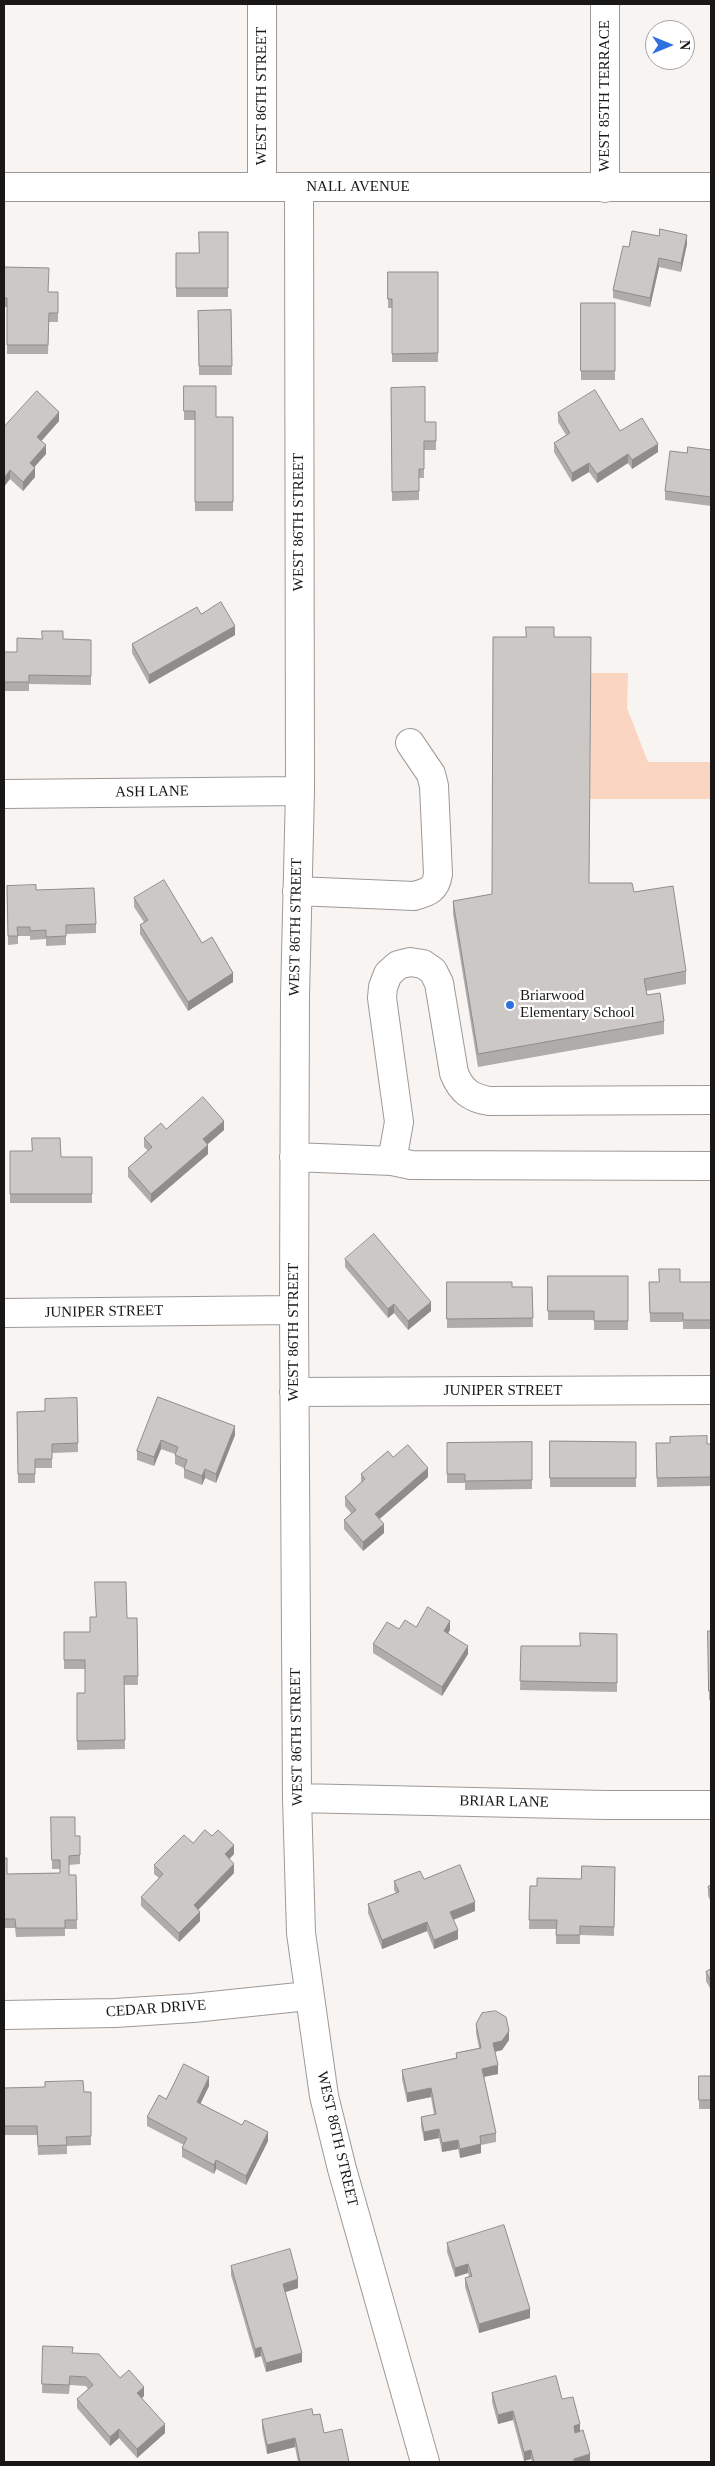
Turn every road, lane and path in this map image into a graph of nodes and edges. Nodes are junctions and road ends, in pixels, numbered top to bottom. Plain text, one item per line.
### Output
1 (262, 4) edge
2 (605, 4) edge
3 (4, 187) edge
4 (262, 187) junction
5 (299, 187) junction
6 (711, 187) edge
7 (604, 188) junction
8 (410, 743) dead end
9 (300, 790) junction
10 (4, 794) edge
11 (297, 891) junction
12 (711, 1100) edge
13 (294, 1158) junction
14 (392, 1161) junction
15 (711, 1166) edge
16 (294, 1310) junction
17 (4, 1312) edge
18 (711, 1390) edge
19 (294, 1392) junction
20 (297, 1798) junction
21 (711, 1804) edge
22 (308, 1996) junction
23 (4, 2015) edge
24 (426, 2462) edge

1 - 4 street, WEST 86TH STREET
2 - 7 street, WEST 85TH TERRACE
3 - 4 street, NALL AVENUE
4 - 5 street, NALL AVENUE
5 - 7 street, NALL AVENUE
5 - 9 street, WEST 86TH STREET
6 - 7 street, NALL AVENUE
8 - 11 street
9 - 10 street, ASH LANE
9 - 11 street, WEST 86TH STREET
11 - 13 street, WEST 86TH STREET
12 - 14 street
13 - 14 street
13 - 16 street, WEST 86TH STREET
14 - 15 street
16 - 17 street, JUNIPER STREET
16 - 19 street, WEST 86TH STREET
18 - 19 street, JUNIPER STREET
19 - 20 street, WEST 86TH STREET
20 - 21 street, BRIAR LANE
20 - 22 street, WEST 86TH STREET
22 - 23 street, CEDAR DRIVE
22 - 24 street, WEST 86TH STREET

